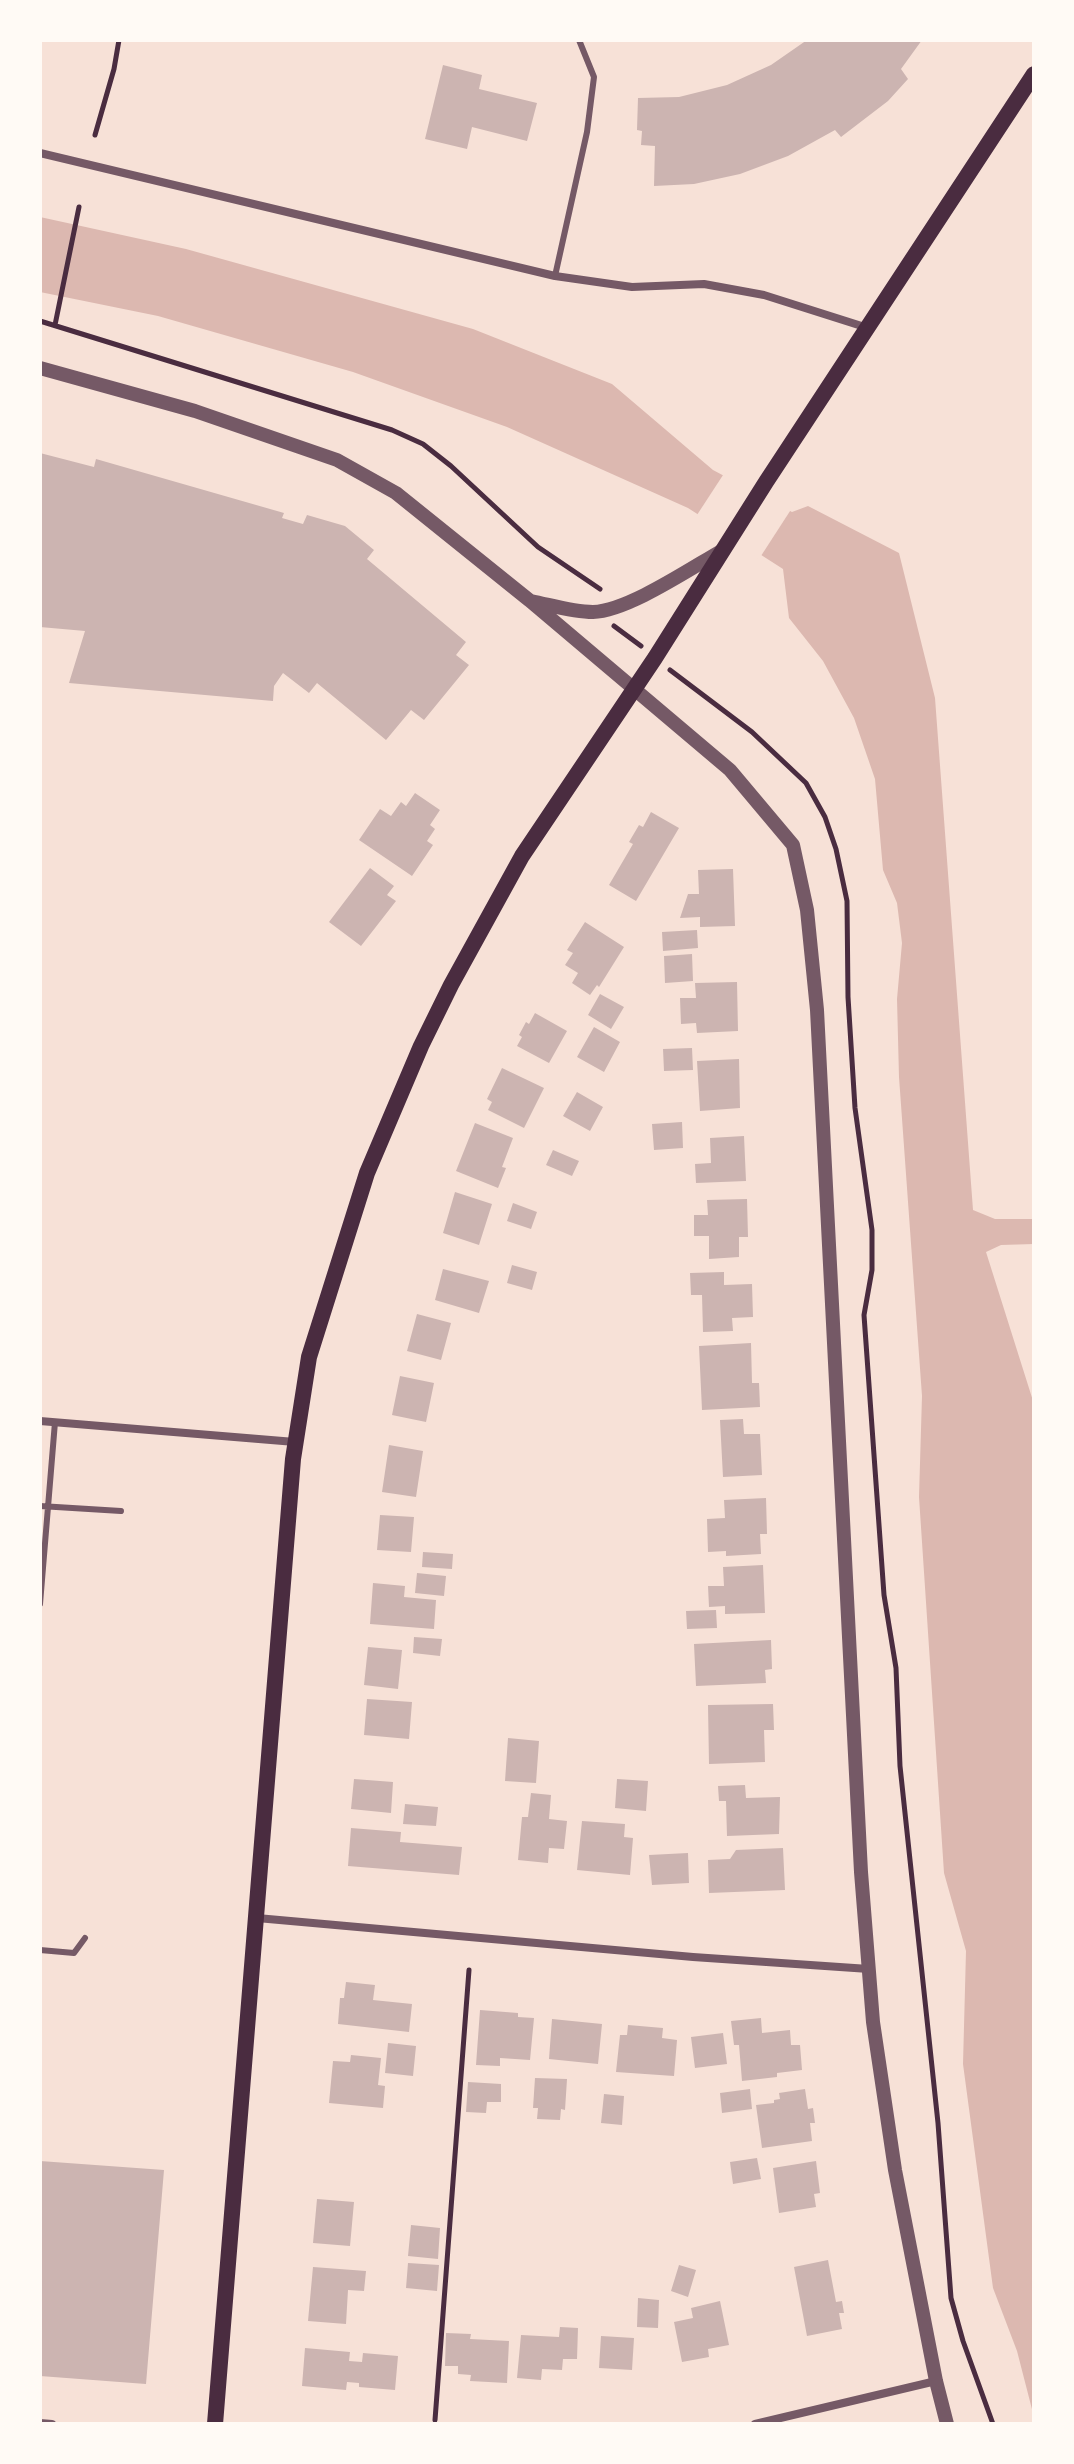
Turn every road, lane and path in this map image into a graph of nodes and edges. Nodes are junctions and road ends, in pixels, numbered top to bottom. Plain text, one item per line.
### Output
1 (119, 40) edge
2 (579, 40) edge
3 (1034, 74) edge
4 (95, 135) dead end
5 (40, 153) edge
6 (79, 207) dead end
7 (555, 276) junction
8 (40, 321) edge
9 (55, 325) junction
10 (868, 328) junction
11 (40, 368) edge
12 (723, 550) junction
13 (600, 589) dead end
14 (529, 600) junction
15 (619, 632) dead end
16 (631, 638) dead end
17 (687, 686) dead end
18 (635, 689) junction
19 (40, 1421) edge
20 (55, 1422) junction
21 (295, 1442) junction
22 (44, 1506) edge
23 (121, 1511) dead end
24 (40, 1604) edge
25 (256, 1918) junction
26 (85, 1938) dead end
27 (40, 1950) edge
28 (869, 1969) junction
29 (469, 1970) dead end
30 (936, 2381) junction
31 (435, 2420) dead end
32 (40, 2423) edge
33 (52, 2424) edge
34 (215, 2424) edge
35 (755, 2424) edge
36 (947, 2424) edge
37 (993, 2424) edge

1 - 4 path
2 - 7 lane
3 - 10 main road
5 - 7 street
6 - 9 path
7 - 10 street
8 - 9 path
9 - 13 path
10 - 12 main road
11 - 14 street
12 - 14 street
12 - 18 main road
14 - 18 street
15 - 16 path
17 - 37 path
18 - 21 main road
18 - 28 street
19 - 20 street
20 - 21 street
20 - 22 lane
21 - 25 main road
22 - 23 lane
22 - 24 lane
25 - 28 street
25 - 34 main road
26 - 27 lane
28 - 30 street
29 - 31 path
30 - 35 street
30 - 36 street
32 - 33 street

